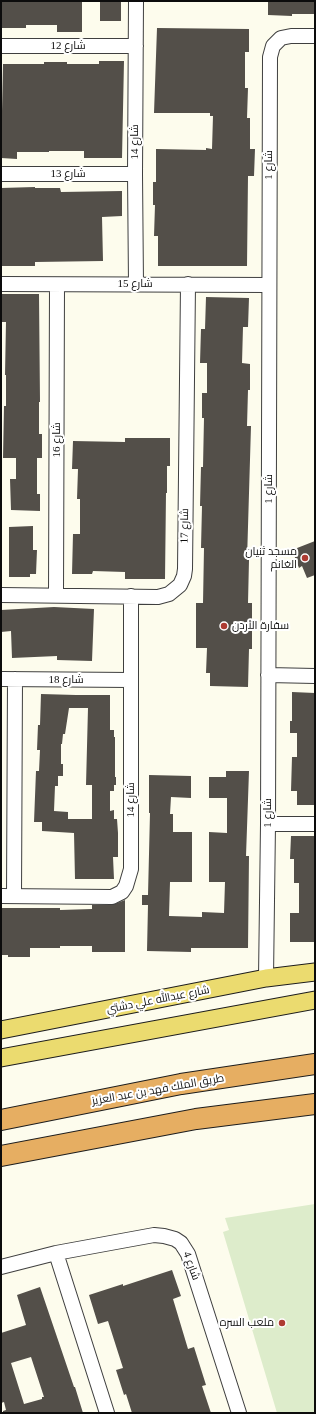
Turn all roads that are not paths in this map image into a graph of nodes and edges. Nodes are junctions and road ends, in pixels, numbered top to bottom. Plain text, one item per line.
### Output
1 (136, 1) edge
2 (315, 36) edge
3 (1, 46) edge
4 (136, 46) junction
5 (1, 174) edge
6 (135, 174) junction
7 (1, 284) edge
8 (136, 284) junction
9 (188, 284) junction
10 (57, 285) junction
11 (269, 285) junction
12 (1, 595) edge
13 (56, 595) junction
14 (131, 596) junction
15 (268, 675) junction
16 (315, 676) edge
17 (1, 679) edge
18 (15, 679) junction
19 (131, 680) junction
20 (268, 824) junction
21 (315, 824) edge
22 (7, 896) edge
23 (315, 972) edge
24 (266, 978) junction
25 (315, 991) edge
26 (192, 994) junction
27 (315, 1000) edge
28 (283, 1005) junction
29 (74, 1016) junction
30 (1, 1030) edge
31 (121, 1035) junction
32 (1, 1050) edge
33 (1, 1058) edge
34 (315, 1064) edge
35 (315, 1104) edge
36 (1, 1120) edge
37 (1, 1156) edge
38 (56, 1253) junction
39 (1, 1267) edge
40 (107, 1413) edge
41 (239, 1413) edge

1 - 4 street, شارع 14
2 - 11 street, شارع 1
3 - 4 street, شارع 12
4 - 6 street, شارع 14
5 - 6 street, شارع 13
6 - 8 street, شارع 14
7 - 10 street, شارع 15
8 - 9 street, شارع 15
8 - 10 street, شارع 15
9 - 11 street, شارع 15
9 - 14 street, شارع 17
10 - 13 street, شارع 16
11 - 15 street, شارع 1
12 - 13 street, شارع 17
13 - 14 street, شارع 17
14 - 19 street, شارع 14
15 - 16 street
15 - 20 street, شارع 1
17 - 18 street, شارع 18
18 - 19 street, شارع 18
18 - 22 street, شارع 14
19 - 22 street, شارع 14
20 - 21 street
20 - 24 street, شارع 1
23 - 24 main road, شارع عبدالله علي دشتي
24 - 26 main road, شارع عبدالله علي دشتي
25 - 28 main road
26 - 29 main road, شارع عبدالله علي دشتي
26 - 31 main road
27 - 28 main road
28 - 31 main road
29 - 30 main road, شارع عبدالله علي دشتي
29 - 32 main road
31 - 33 main road
34 - 36 highway, طريق الملك فهد بن عبد العزيز
35 - 37 highway
38 - 39 street, شارع 4
38 - 40 street
38 - 41 street, شارع 4

